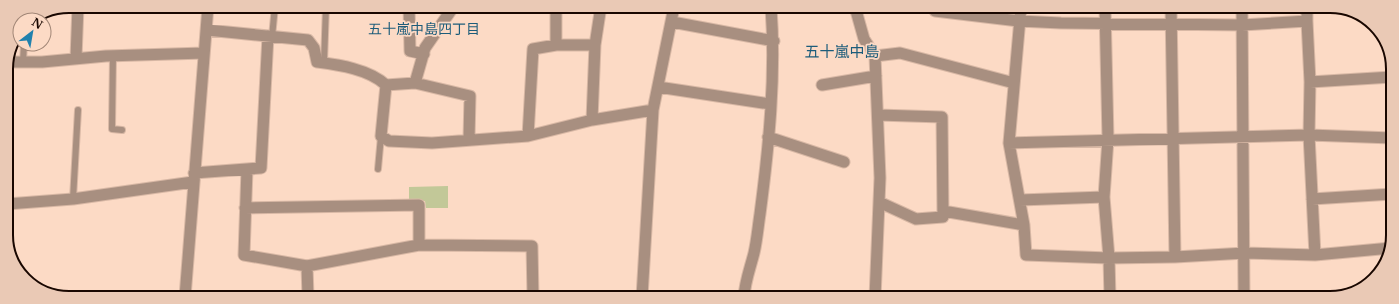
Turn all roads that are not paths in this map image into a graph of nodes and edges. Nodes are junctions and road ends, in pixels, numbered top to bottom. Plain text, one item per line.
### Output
1 (78, 13) edge
2 (208, 13) edge
3 (274, 13) edge
4 (326, 13) edge
5 (409, 13) edge
6 (450, 13) edge
7 (556, 13) edge
8 (600, 13) edge
9 (673, 13) edge
10 (772, 13) edge
11 (857, 13) edge
12 (952, 13) edge
13 (1020, 13) edge
14 (1105, 13) edge
15 (1171, 13) edge
16 (1242, 13) edge
17 (1307, 13) edge
18 (1019, 21) junction
19 (1306, 21) junction
20 (672, 22) junction
21 (1105, 24) junction
22 (1171, 25) junction
23 (1242, 26) junction
24 (207, 30) junction
25 (270, 36) junction
26 (774, 41) junction
27 (556, 45) junction
28 (595, 45) junction
29 (24, 52) edge
30 (204, 53) junction
31 (424, 54) junction
32 (113, 56) junction
33 (875, 56) junction
34 (76, 58) junction
35 (14, 62) edge
36 (23, 62) junction
37 (324, 63) junction
38 (876, 76) junction
39 (1386, 77) edge
40 (1310, 82) junction
41 (415, 83) junction
42 (1014, 83) junction
43 (386, 85) junction
44 (822, 85) dead end
45 (658, 87) junction
46 (770, 104) junction
47 (78, 110) dead end
48 (653, 110) junction
49 (878, 115) junction
50 (592, 120) junction
51 (122, 130) dead end
52 (1309, 135) junction
53 (381, 136) junction
54 (528, 136) junction
55 (768, 137) junction
56 (1174, 138) junction
57 (1242, 138) junction
58 (1386, 138) edge
59 (469, 139) junction
60 (1108, 139) junction
61 (1009, 143) junction
62 (844, 162) dead end
63 (246, 169) junction
64 (378, 169) dead end
65 (193, 178) junction
66 (1386, 194) edge
67 (1104, 197) junction
68 (73, 199) junction
69 (1312, 199) junction
70 (1020, 200) junction
71 (879, 202) junction
72 (13, 204) edge
73 (245, 208) junction
74 (943, 211) junction
75 (1024, 225) junction
76 (419, 245) junction
77 (1384, 249) edge
78 (1245, 253) junction
79 (1315, 255) junction
80 (1175, 257) junction
81 (1109, 258) junction
82 (307, 266) junction
83 (185, 291) edge
84 (308, 291) edge
85 (533, 291) edge
86 (642, 291) edge
87 (744, 291) edge
88 (875, 291) edge
89 (1110, 291) edge
90 (1244, 291) edge

1 - 34 street
2 - 24 street
3 - 25 lane
4 - 37 lane
5 - 31 street
6 - 31 street
7 - 27 street
8 - 28 street
9 - 20 street
10 - 26 street
11 - 33 street
12 - 18 street
13 - 18 street
14 - 21 street
15 - 22 street
16 - 23 street
17 - 19 street
18 - 21 street
18 - 42 street
19 - 23 street
19 - 40 street
20 - 26 street
20 - 45 street
21 - 22 street
21 - 60 street
22 - 23 street
22 - 56 street
23 - 57 street
24 - 25 street
24 - 30 street
25 - 37 street
25 - 63 street
26 - 46 street
27 - 28 street
27 - 54 street
28 - 50 street
29 - 36 lane
30 - 32 street
30 - 65 street
31 - 41 street
32 - 34 street
32 - 51 lane
33 - 38 street
33 - 42 street
34 - 36 street
35 - 36 street
37 - 43 street
38 - 44 street
38 - 49 street
39 - 40 street
40 - 52 street
41 - 43 street
41 - 59 street
42 - 61 street
43 - 53 street
45 - 46 street
45 - 48 street
46 - 55 street
47 - 68 lane
48 - 50 street
48 - 86 street
49 - 71 street
49 - 74 street
50 - 54 street
52 - 57 street
52 - 58 street
52 - 69 street
53 - 59 street
53 - 64 lane
54 - 59 street
55 - 62 street
55 - 87 street
56 - 57 street
56 - 60 street
56 - 80 street
57 - 78 street
60 - 61 street
60 - 67 street
61 - 70 street
63 - 65 street
63 - 73 street
65 - 68 street
65 - 83 street
66 - 69 street
67 - 70 street
67 - 81 street
68 - 72 street
69 - 79 street
70 - 75 street
71 - 74 street
71 - 88 street
73 - 76 street
73 - 82 street
74 - 75 street
75 - 81 street
76 - 82 street
76 - 85 street
77 - 79 street
78 - 79 street
78 - 80 street
78 - 90 street
80 - 81 street
81 - 89 street
82 - 84 street

